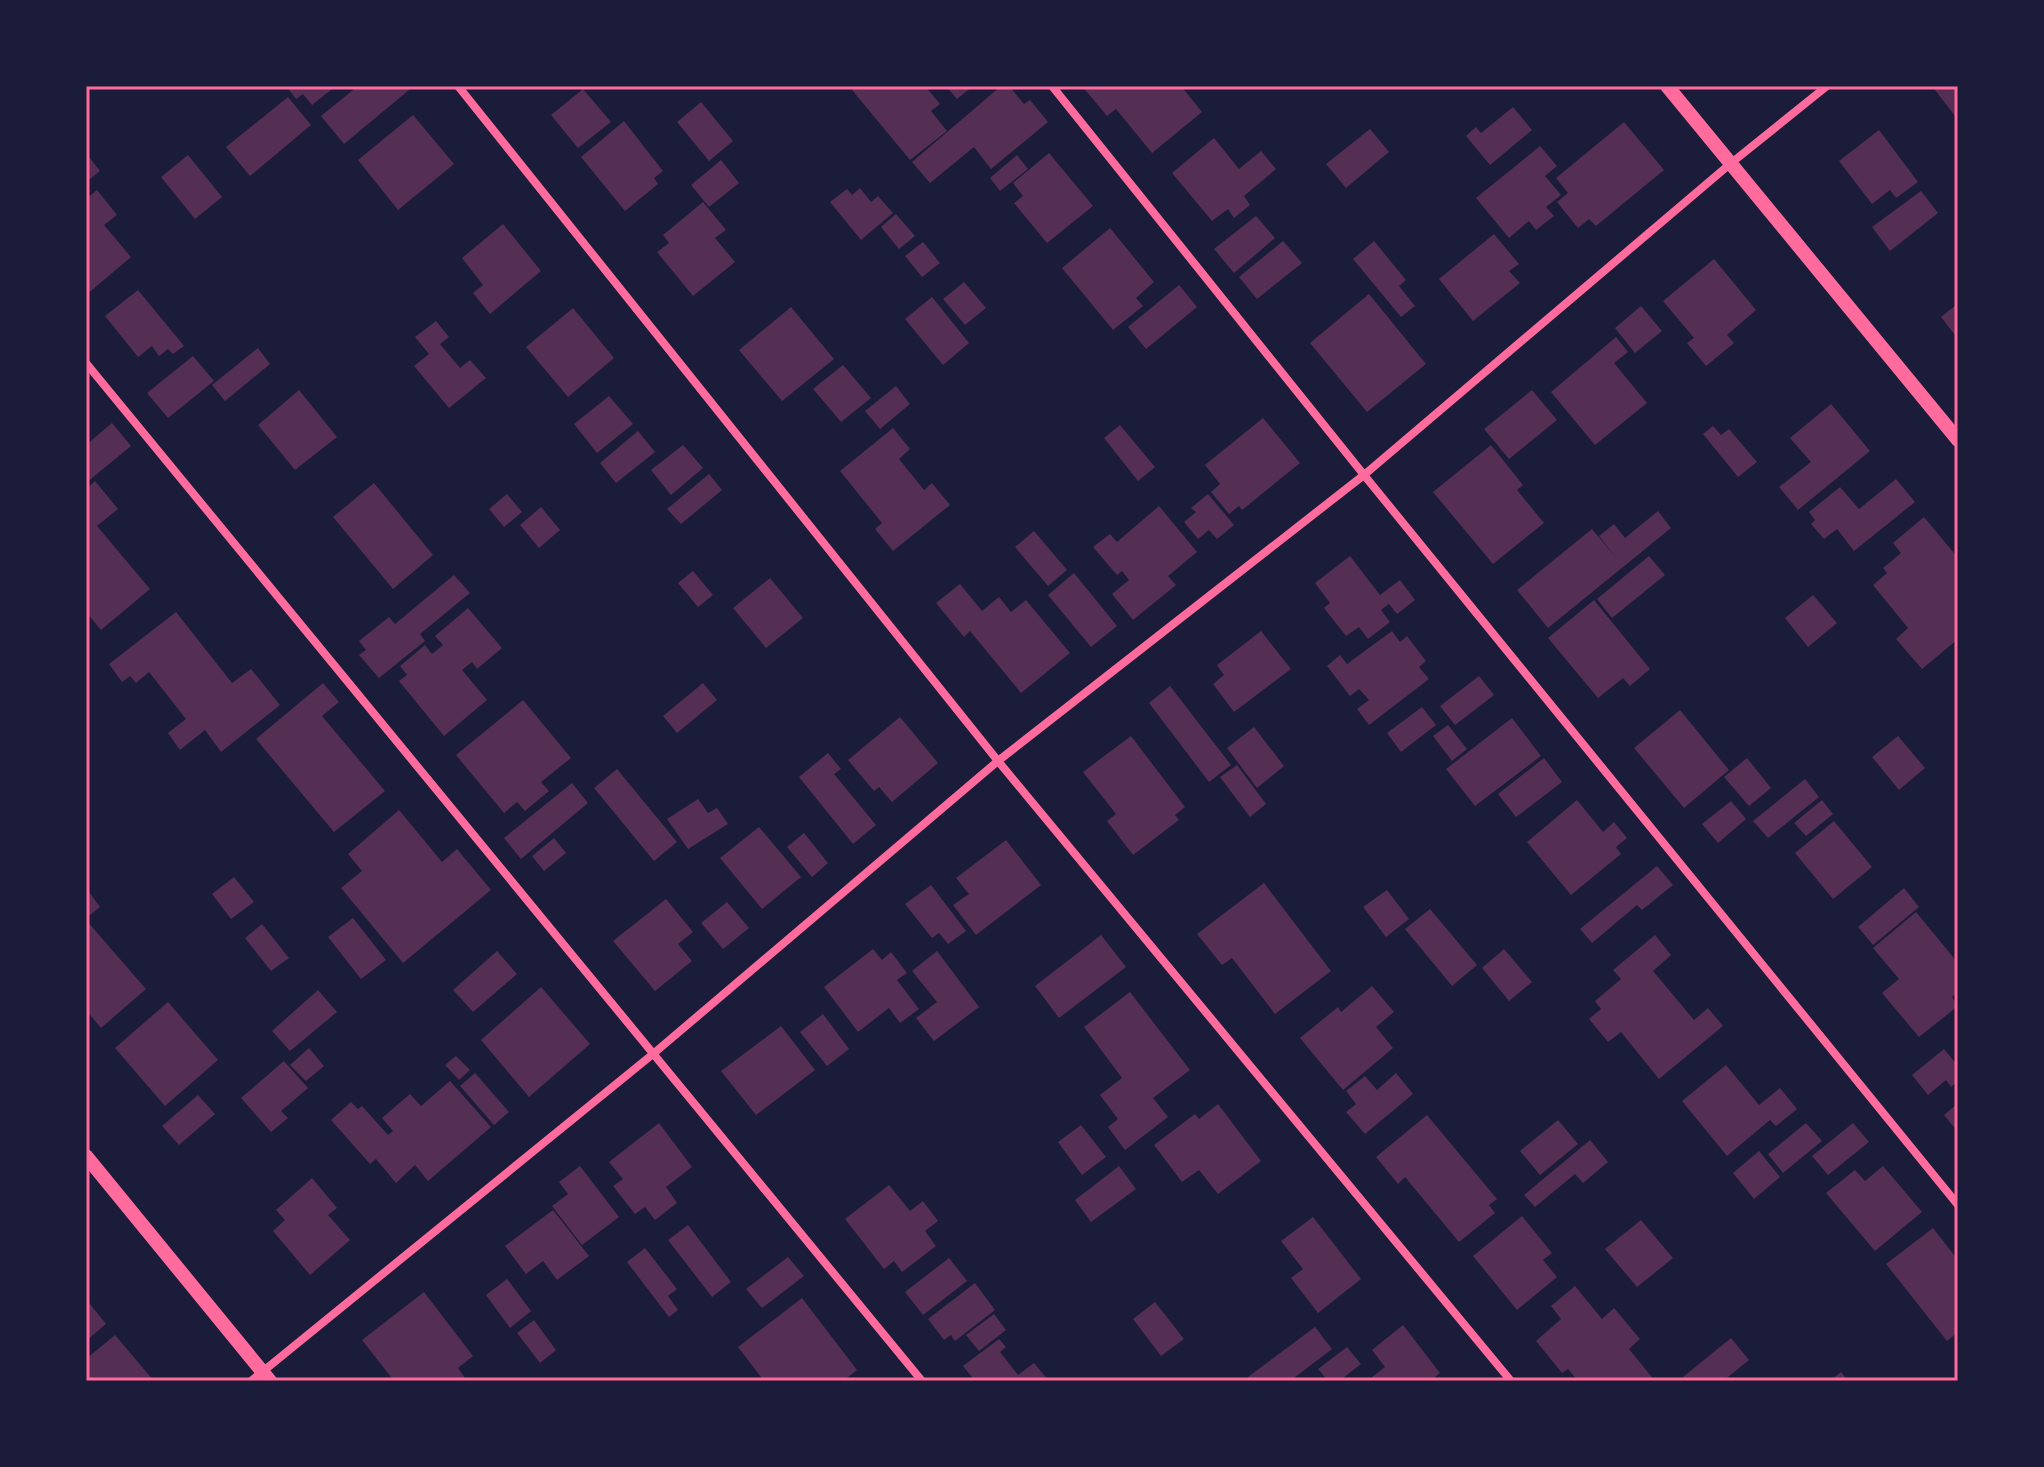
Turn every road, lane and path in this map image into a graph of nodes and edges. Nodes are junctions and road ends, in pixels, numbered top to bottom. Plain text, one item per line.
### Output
1 (458, 86) edge
2 (1052, 86) edge
3 (1667, 86) edge
4 (1827, 86) edge
5 (1730, 164) junction
6 (86, 363) edge
7 (1958, 440) edge
8 (1364, 475) junction
9 (998, 761) junction
10 (653, 1054) junction
11 (86, 1156) edge
12 (1958, 1205) edge
13 (261, 1378) edge
14 (922, 1381) edge
15 (1511, 1381) edge

1 - 9 street
2 - 8 street
3 - 5 street
4 - 5 street
5 - 7 street
5 - 8 street
6 - 10 street
8 - 9 street
8 - 12 street
9 - 10 street
9 - 15 street
10 - 13 street
10 - 14 street
11 - 13 street

